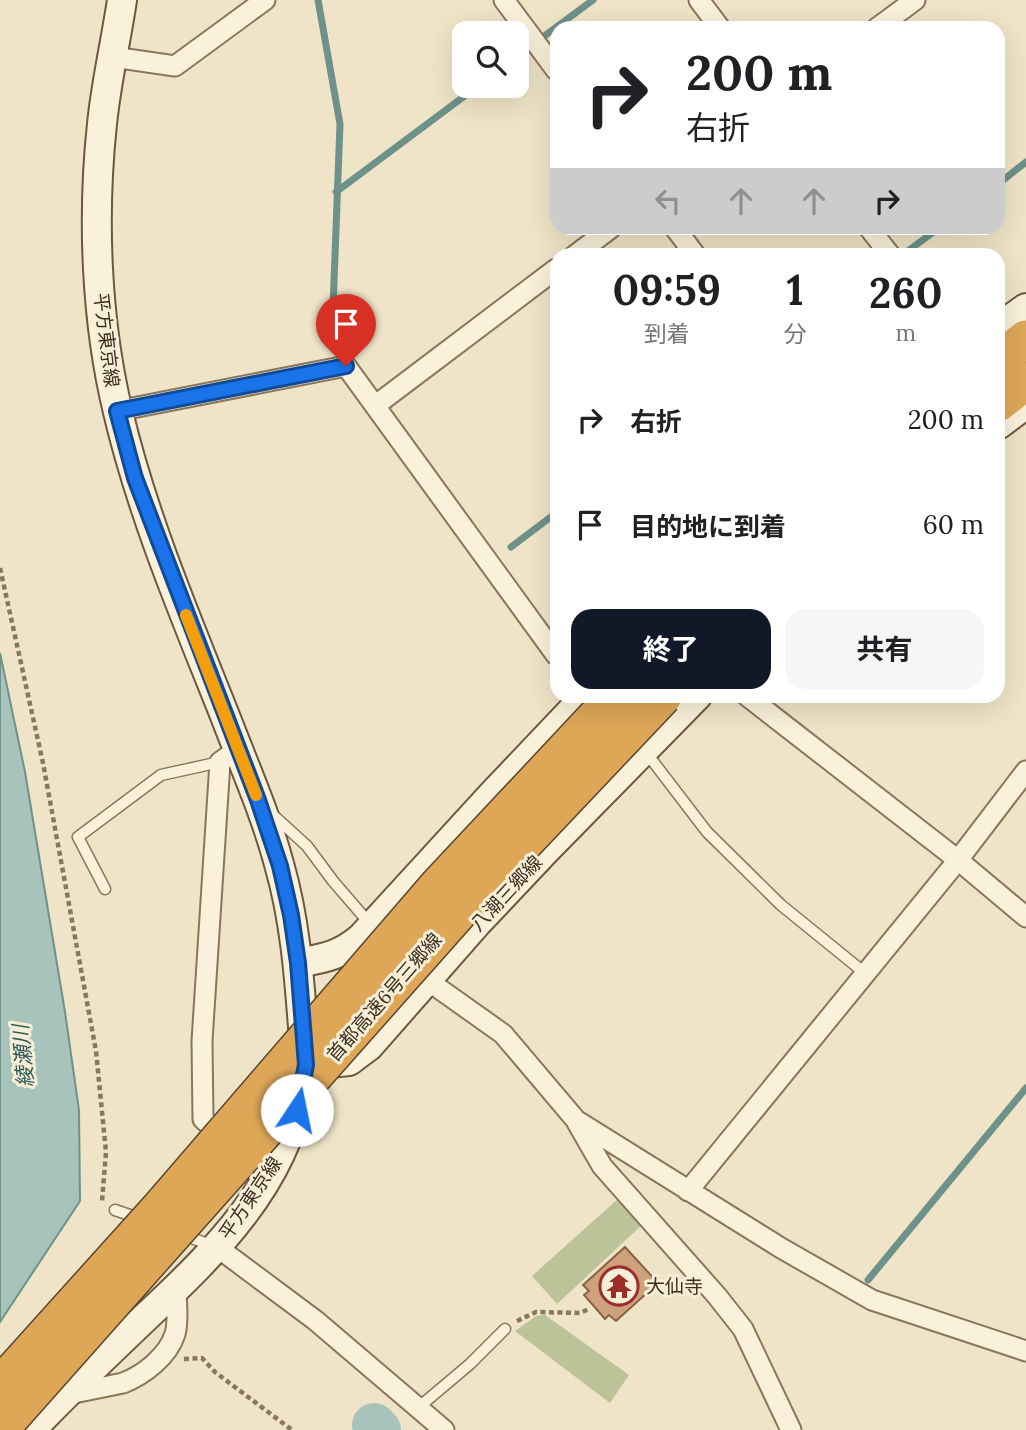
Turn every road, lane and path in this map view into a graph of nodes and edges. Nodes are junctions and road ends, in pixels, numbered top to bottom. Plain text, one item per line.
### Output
1 (122, 0) edge
2 (265, 0) edge
3 (504, 0) edge
4 (699, 0) edge
5 (915, 0) edge
6 (715, 21) edge
7 (886, 21) edge
8 (113, 57) junction
9 (550, 62) edge
10 (602, 235) edge
11 (585, 248) edge
12 (550, 273) edge
13 (1026, 308) edge
14 (1005, 323) edge
15 (1026, 339) edge
16 (1005, 355) edge
17 (1026, 381) edge
18 (1005, 398) edge
19 (1026, 404) edge
20 (376, 405) junction
21 (117, 411) junction
22 (1005, 420) edge
23 (0, 568) edge
24 (550, 647) edge
25 (579, 703) edge
26 (609, 703) edge
27 (656, 703) edge
28 (690, 703) edge
29 (756, 703) edge
30 (644, 750) junction
31 (229, 756) junction
32 (1026, 771) edge
33 (492, 795) junction
34 (258, 800) junction
35 (441, 849) junction
36 (546, 850) junction
37 (958, 860) junction
38 (105, 889) dead end
39 (1026, 917) edge
40 (372, 926) junction
41 (298, 963) junction
42 (866, 974) junction
43 (427, 980) junction
44 (306, 1065) junction
45 (575, 1119) junction
46 (267, 1179) junction
47 (688, 1191) junction
48 (115, 1210) joint
49 (153, 1224) dead end
50 (166, 1229) dead end
51 (217, 1247) junction
52 (176, 1289) junction
53 (589, 1309) dead end
54 (508, 1327) joint
55 (1026, 1350) edge
56 (158, 1360) junction
57 (0, 1386) edge
58 (64, 1395) junction
59 (419, 1407) junction
60 (0, 1429) edge
61 (31, 1430) edge
62 (292, 1430) edge
63 (444, 1430) edge
64 (791, 1430) edge

1 - 8 main road, 平方東京線
2 - 8 street
3 - 9 street
4 - 6 street
5 - 7 street
8 - 21 main road, 平方東京線
10 - 11 street
12 - 20 street
13 - 14 main road
15 - 16 highway
17 - 18 highway
19 - 22 main road
20 - 21 street
20 - 24 street
21 - 31 main road, 平方東京線
23 - 48 path
25 - 33 main road
26 - 57 highway, 首都高速6号三郷線, bridge
27 - 60 highway, 首都高速6号三郷線, bridge
28 - 30 main road, 八潮三郷線
29 - 37 street
30 - 36 main road, 八潮三郷線
30 - 42 lane
31 - 34 main road, 平方東京線
31 - 38 lane
31 - 46 street
32 - 37 street
33 - 35 main road
33 - 36 main road
34 - 40 lane
34 - 41 main road, 平方東京線
35 - 40 main road
35 - 44 main road
36 - 43 main road, 八潮三郷線
37 - 39 street
37 - 42 street
40 - 41 main road
41 - 44 main road, 平方東京線
42 - 47 street
43 - 44 main road, 八潮三郷線
43 - 45 street
44 - 46 main road, 平方東京線
45 - 47 street
45 - 64 street
46 - 51 main road, 平方東京線
47 - 55 street
48 - 49 lane
50 - 51 lane
51 - 52 main road, 平方東京線
51 - 59 street
52 - 56 street
52 - 58 main road, 平方東京線
53 - 54 path
54 - 59 lane
56 - 58 street
56 - 62 path
58 - 61 main road, 平方東京線
59 - 63 street

